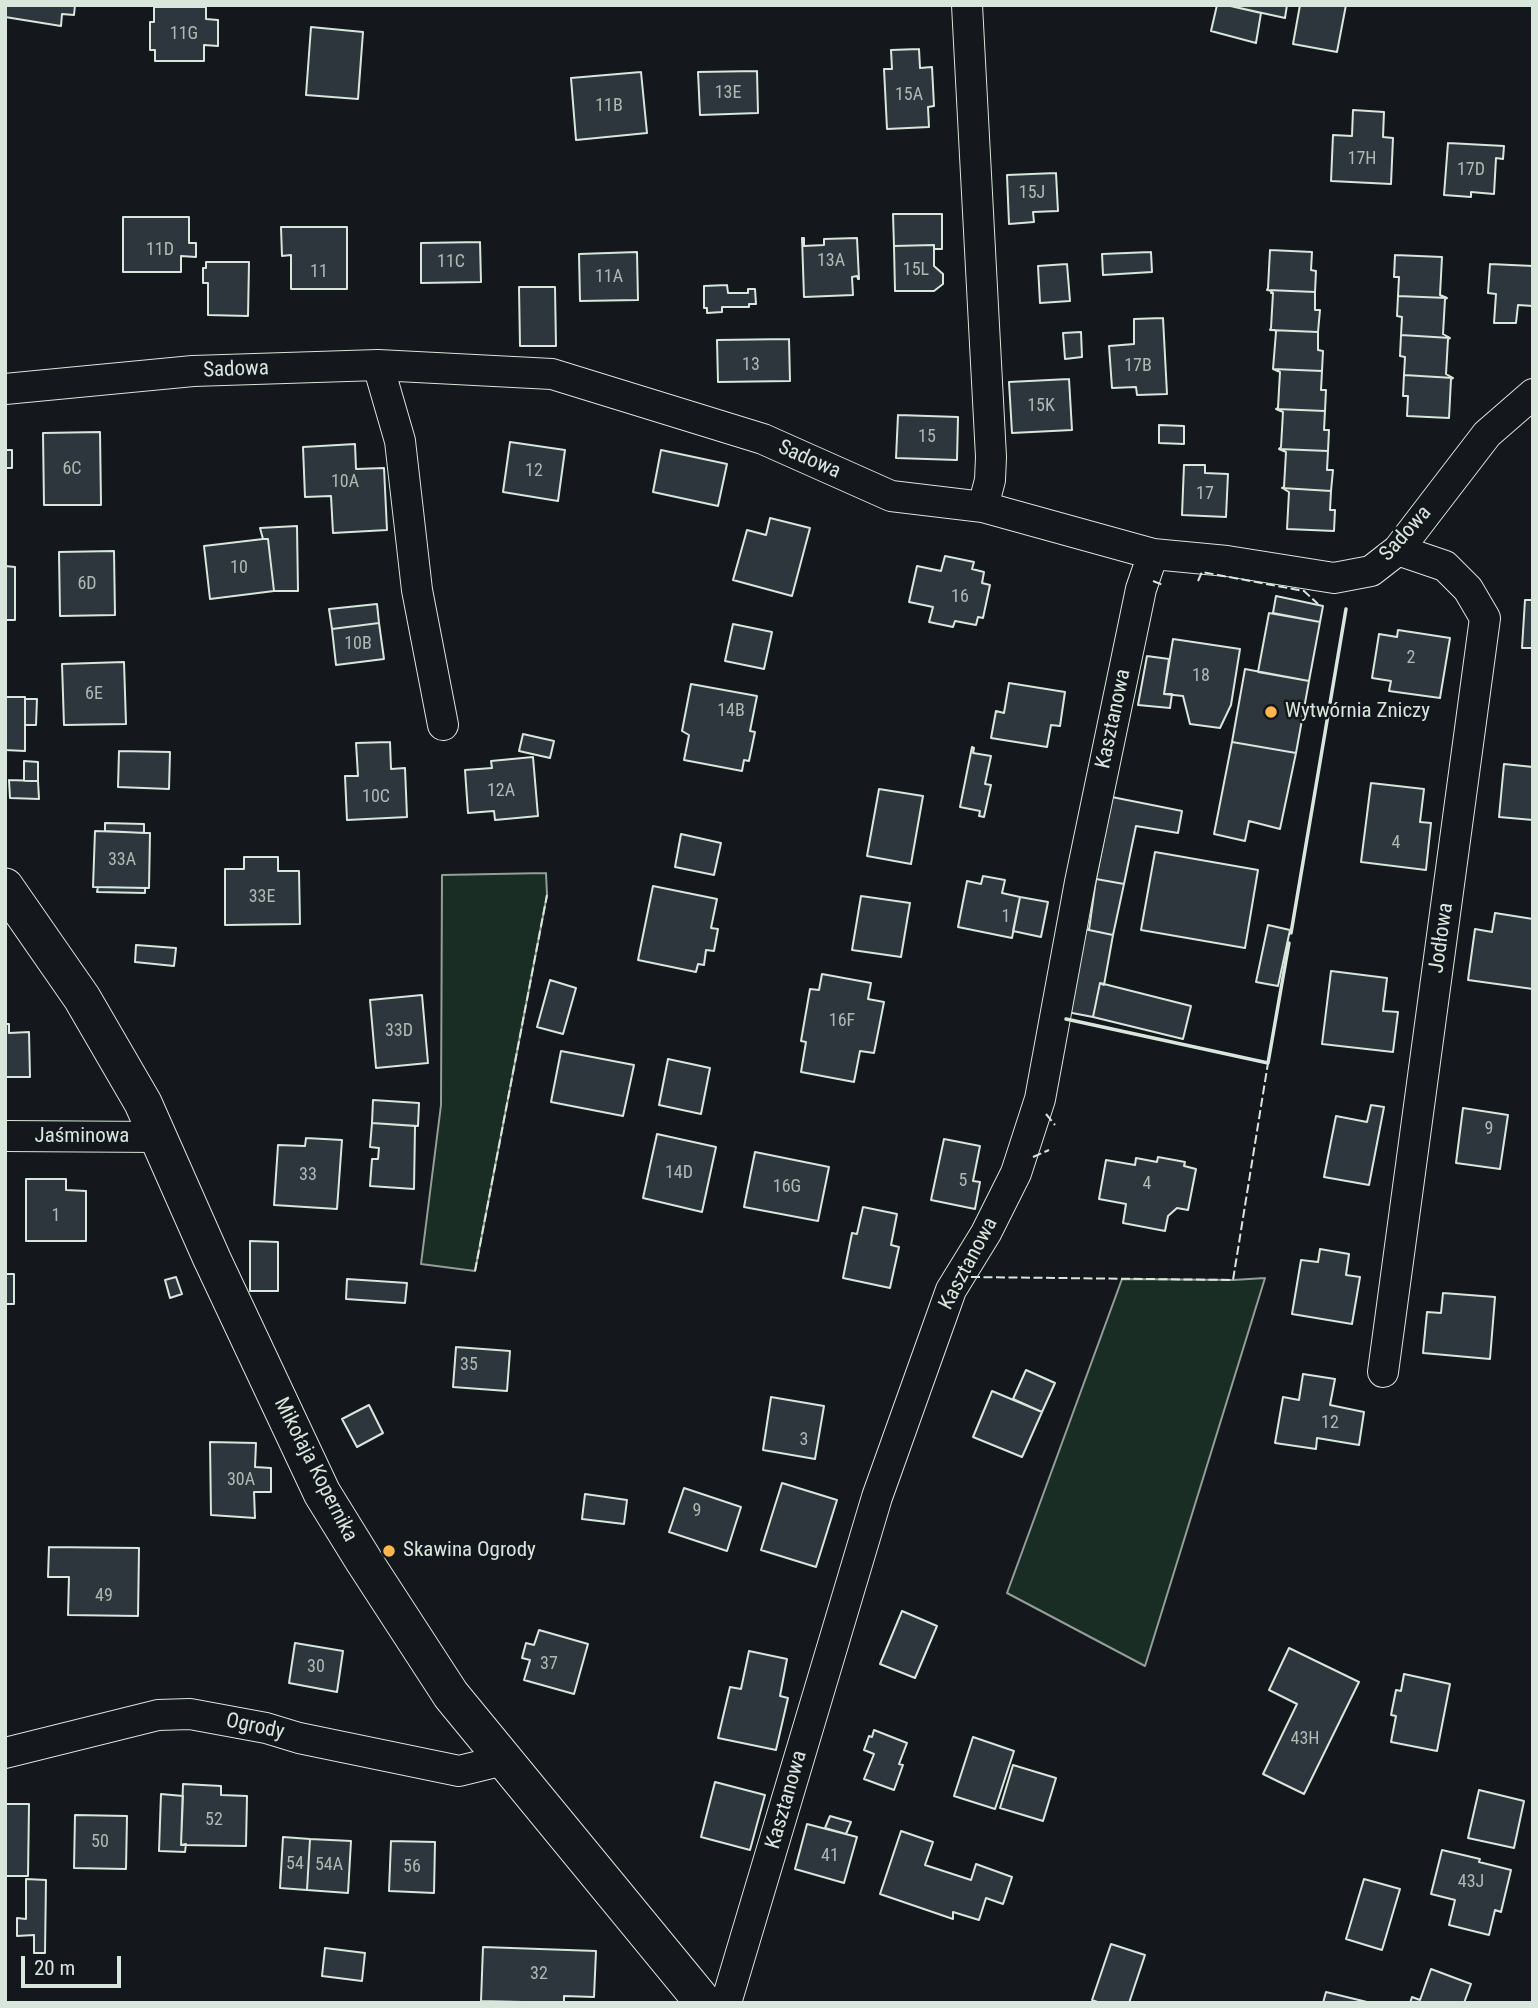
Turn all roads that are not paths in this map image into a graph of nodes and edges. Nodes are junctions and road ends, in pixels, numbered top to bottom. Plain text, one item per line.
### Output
1 (967, 5) edge
2 (378, 365) junction
3 (5, 389) edge
4 (1533, 394) edge
5 (983, 508) junction
6 (1398, 550) junction
7 (1153, 554) junction
8 (443, 725) dead end
9 (5, 887) edge
10 (5, 1136) edge
11 (159, 1137) junction
12 (1383, 1373) dead end
13 (5, 1753) edge
14 (504, 1760) junction
15 (704, 2003) edge
16 (726, 2003) edge

1 - 5 street
2 - 3 street, Sadowa
2 - 5 street, Sadowa
2 - 8 street
4 - 6 street, Sadowa
5 - 7 street, Sadowa
6 - 7 street, Sadowa
6 - 12 street, Jodłowa
7 - 16 street, Kasztanowa
9 - 11 street, Mikołaja Kopernika
10 - 11 street, Jaśminowa
11 - 14 street, Mikołaja Kopernika
13 - 14 street, Ogrody
14 - 15 street, Mikołaja Kopernika

